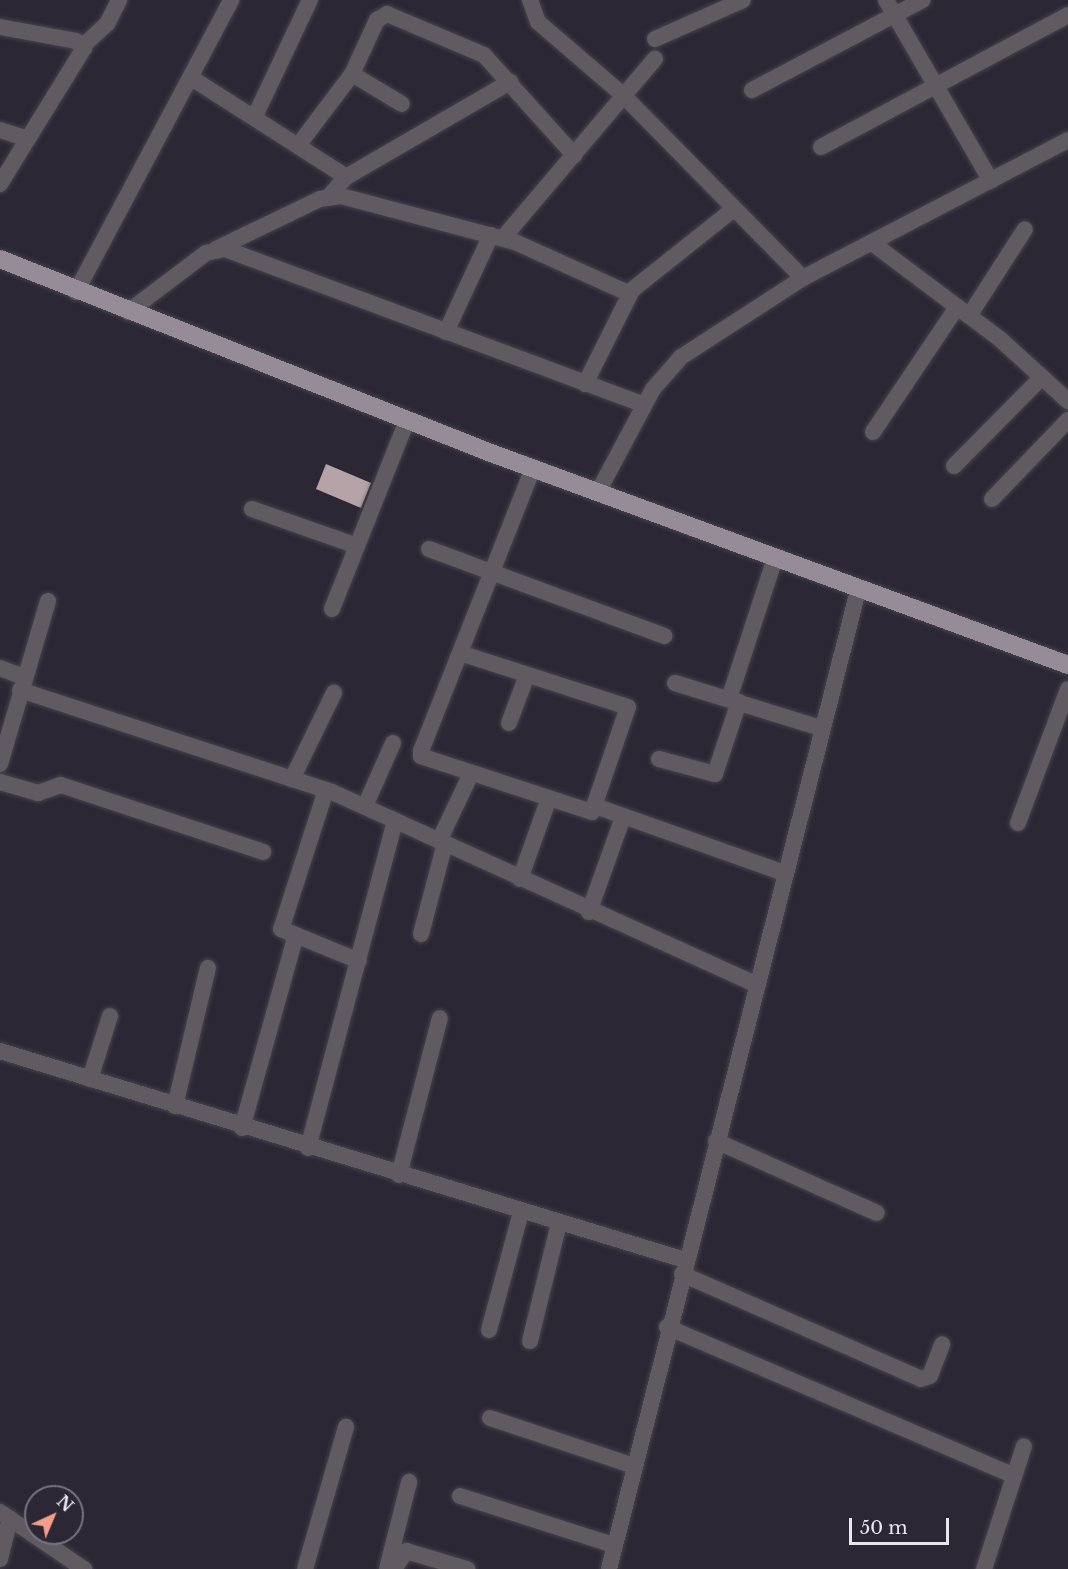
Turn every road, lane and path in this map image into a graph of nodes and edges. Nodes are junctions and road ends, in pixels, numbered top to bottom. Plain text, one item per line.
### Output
1 (119, 0) edge
2 (231, 0) edge
3 (310, 0) edge
4 (530, 0) edge
5 (743, 0) edge
6 (886, 0) edge
7 (923, 0) edge
8 (895, 15) junction
9 (1068, 15) edge
10 (0, 27) edge
11 (656, 39) dead end
12 (83, 46) junction
13 (655, 59) dead end
14 (352, 74) junction
15 (193, 79) junction
16 (510, 82) junction
17 (938, 89) junction
18 (752, 90) dead end
19 (624, 96) junction
20 (402, 104) dead end
21 (256, 114) junction
22 (0, 130) edge
23 (28, 139) junction
24 (1068, 140) edge
25 (300, 143) junction
26 (821, 147) dead end
27 (574, 155) junction
28 (346, 177) junction
29 (991, 182) junction
30 (0, 184) edge
31 (330, 195) junction
32 (734, 209) junction
33 (1025, 229) dead end
34 (497, 236) junction
35 (872, 243) junction
36 (216, 249) junction
37 (0, 259) edge
38 (803, 278) junction
39 (76, 292) junction
40 (630, 294) junction
41 (128, 312) junction
42 (963, 312) junction
43 (446, 332) junction
44 (1042, 377) junction
45 (585, 384) junction
46 (1068, 402) edge
47 (644, 405) junction
48 (407, 420) junction
49 (1068, 420) edge
50 (873, 432) dead end
51 (954, 466) dead end
52 (533, 468) junction
53 (598, 492) junction
54 (992, 499) dead end
55 (252, 509) dead end
56 (357, 546) junction
57 (429, 549) dead end
58 (775, 558) junction
59 (492, 572) junction
60 (859, 587) junction
61 (48, 601) dead end
62 (333, 609) dead end
63 (664, 636) dead end
64 (460, 653) junction
65 (1068, 665) edge
66 (0, 668) edge
67 (527, 675) junction
68 (675, 683) dead end
69 (22, 684) junction
70 (1068, 690) edge
71 (334, 693) dead end
72 (734, 700) junction
73 (509, 723) dead end
74 (820, 728) junction
75 (393, 743) dead end
76 (659, 759) dead end
77 (0, 764) edge
78 (470, 776) junction
79 (292, 779) junction
80 (0, 782) edge
81 (326, 790) junction
82 (548, 801) junction
83 (365, 806) junction
84 (595, 806) junction
85 (623, 816) junction
86 (395, 820) junction
87 (1018, 823) dead end
88 (442, 842) junction
89 (262, 852) dead end
90 (784, 873) junction
91 (520, 879) junction
92 (589, 912) junction
93 (421, 934) dead end
94 (295, 938) junction
95 (359, 961) junction
96 (208, 968) dead end
97 (756, 984) junction
98 (110, 1016) dead end
99 (440, 1018) dead end
100 (0, 1051) edge
101 (90, 1079) junction
102 (175, 1106) junction
103 (242, 1128) junction
104 (716, 1141) junction
105 (308, 1148) junction
106 (399, 1175) junction
107 (521, 1212) junction
108 (877, 1213) dead end
109 (559, 1223) junction
110 (683, 1267) junction
111 (667, 1327) junction
112 (489, 1330) dead end
113 (530, 1341) dead end
114 (942, 1344) dead end
115 (490, 1418) dead end
116 (346, 1427) dead end
117 (1024, 1446) dead end
118 (634, 1466) junction
119 (1014, 1476) junction
120 (408, 1482) dead end
121 (460, 1496) dead end
122 (5, 1515) edge
123 (614, 1545) junction
124 (0, 1559) edge
125 (66, 1564) edge
126 (84, 1569) edge
127 (305, 1569) edge
128 (387, 1569) edge
129 (394, 1569) edge
130 (467, 1569) edge
131 (609, 1569) edge
132 (984, 1569) edge

1 - 12 street
2 - 15 street
3 - 21 street
4 - 19 street
5 - 11 street
6 - 8 street
7 - 8 street
8 - 17 street
8 - 18 street
9 - 17 street
10 - 12 street
12 - 23 street
13 - 19 street
14 - 16 street
14 - 20 street
14 - 25 street
15 - 21 street
15 - 39 street
16 - 27 street
16 - 28 street
17 - 26 street
17 - 29 street
19 - 27 street
19 - 32 street
21 - 25 street
22 - 23 street
23 - 30 street
24 - 29 street
25 - 28 street
27 - 34 street
28 - 31 street
29 - 35 street
31 - 34 street
31 - 36 street
32 - 38 street
32 - 40 street
33 - 42 street
34 - 40 street
34 - 43 street
35 - 38 street
35 - 42 street
36 - 41 street
36 - 43 street
37 - 39 main road
38 - 47 street
39 - 41 main road
40 - 45 street
41 - 48 main road
42 - 44 street
42 - 50 street
43 - 45 street
44 - 46 street
44 - 51 street
45 - 47 street
47 - 53 street
48 - 52 main road
48 - 56 street
49 - 54 street
52 - 53 main road
52 - 59 street
53 - 58 main road
55 - 56 street
56 - 62 street
57 - 59 street
58 - 60 main road
58 - 72 street
59 - 63 street
59 - 64 street
60 - 65 main road
60 - 74 street
61 - 69 street
64 - 67 street
64 - 78 street
66 - 69 street
67 - 73 street
67 - 84 street
68 - 72 street
69 - 77 street
69 - 79 street
70 - 87 street
71 - 79 street
72 - 74 street
72 - 76 street
74 - 90 street
75 - 83 street
78 - 82 street
78 - 88 street
79 - 81 street
80 - 89 street
81 - 83 street
81 - 94 street
82 - 84 street
82 - 91 street
83 - 86 street
84 - 85 street
85 - 90 street
85 - 92 street
86 - 88 street
86 - 95 street
88 - 91 street
88 - 93 street
90 - 97 street
91 - 92 street
92 - 97 street
94 - 95 street
94 - 103 street
95 - 105 street
96 - 102 street
97 - 104 street
98 - 101 street
99 - 106 street
100 - 101 street
101 - 102 street
102 - 103 street
103 - 105 street
104 - 108 street
104 - 110 street
105 - 106 street
106 - 107 street
107 - 109 street
107 - 112 street
109 - 110 street
109 - 113 street
110 - 111 street
110 - 114 street
111 - 118 street
111 - 119 street
115 - 118 street
116 - 127 street
117 - 119 street
118 - 123 street
119 - 132 street
120 - 128 street
121 - 123 street
122 - 124 street
122 - 125 street
123 - 131 street
125 - 126 street
129 - 130 street

